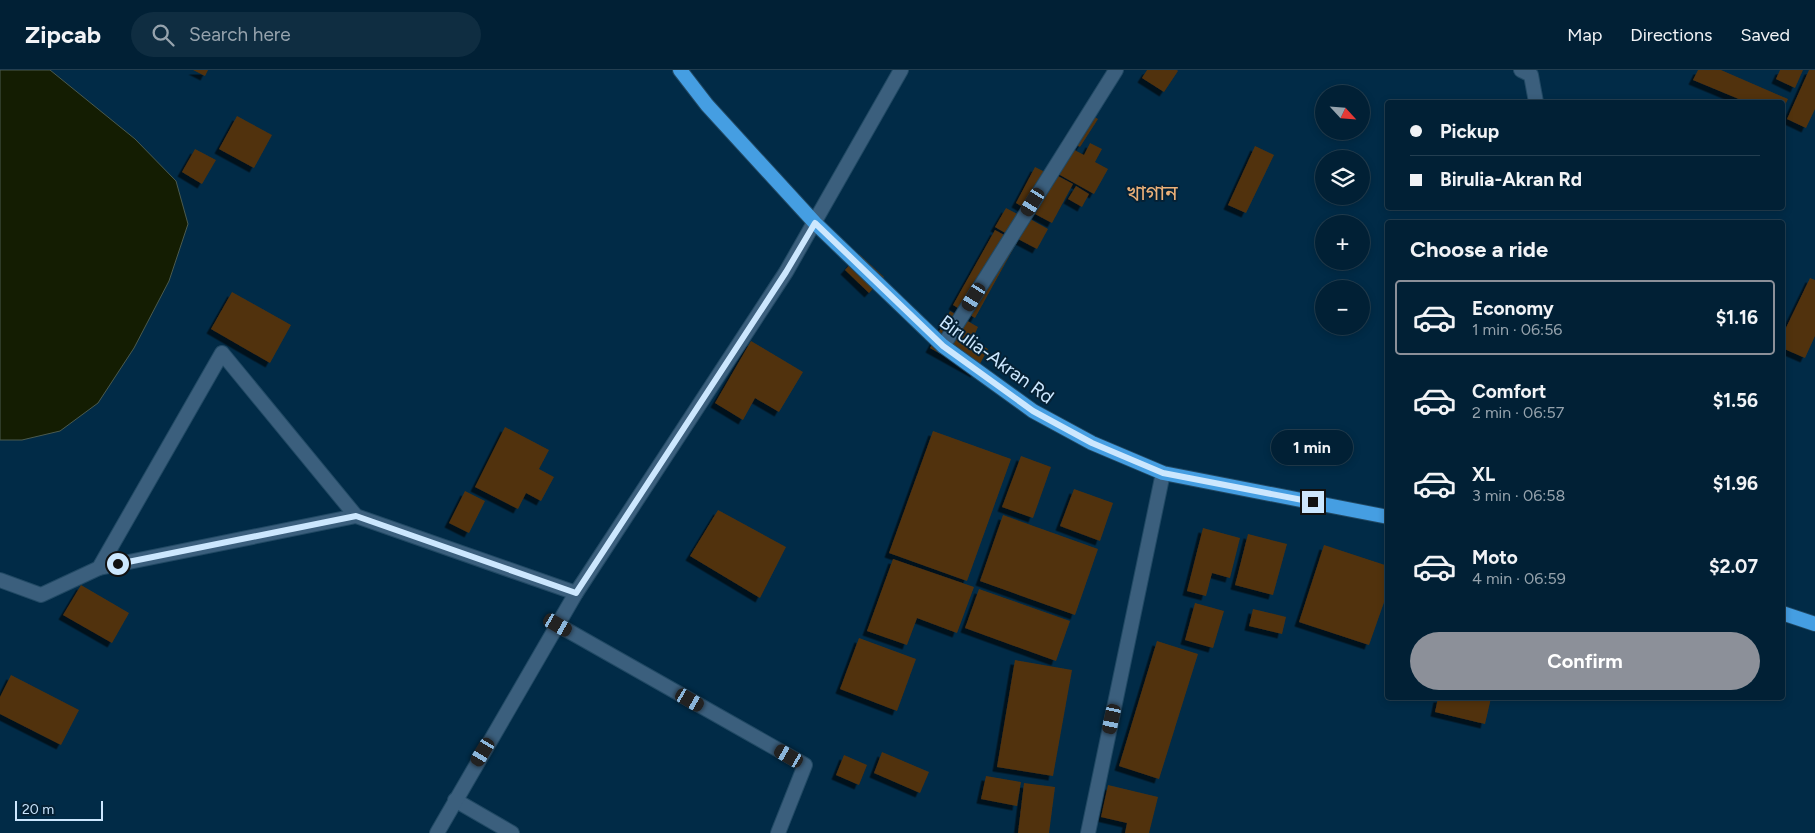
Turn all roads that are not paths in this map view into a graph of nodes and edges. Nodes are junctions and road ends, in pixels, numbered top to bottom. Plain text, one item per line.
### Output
1 (680, 70) edge
2 (901, 70) edge
3 (1116, 70) edge
4 (1521, 70) edge
5 (1536, 100) edge
6 (815, 223) junction
7 (943, 346) junction
8 (1163, 473) junction
9 (356, 516) junction
10 (1385, 517) edge
11 (100, 568) junction
12 (0, 580) edge
13 (576, 593) junction
14 (1785, 614) edge
15 (1815, 624) edge
16 (558, 625) junction
17 (455, 800) junction
18 (437, 833) edge
19 (512, 833) edge
20 (778, 833) edge
21 (1088, 833) edge

1 - 6 highway, Birulia-Akran Rd
2 - 6 street
3 - 7 street
4 - 5 street
6 - 7 highway, Birulia-Akran Rd
6 - 13 street
7 - 8 highway, Birulia-Akran Rd
8 - 10 highway, Birulia-Akran Rd
8 - 21 street
9 - 11 street
9 - 11 street
9 - 13 street
11 - 12 street
13 - 16 street
14 - 15 highway
16 - 17 street
16 - 20 street
17 - 18 street
17 - 19 street

